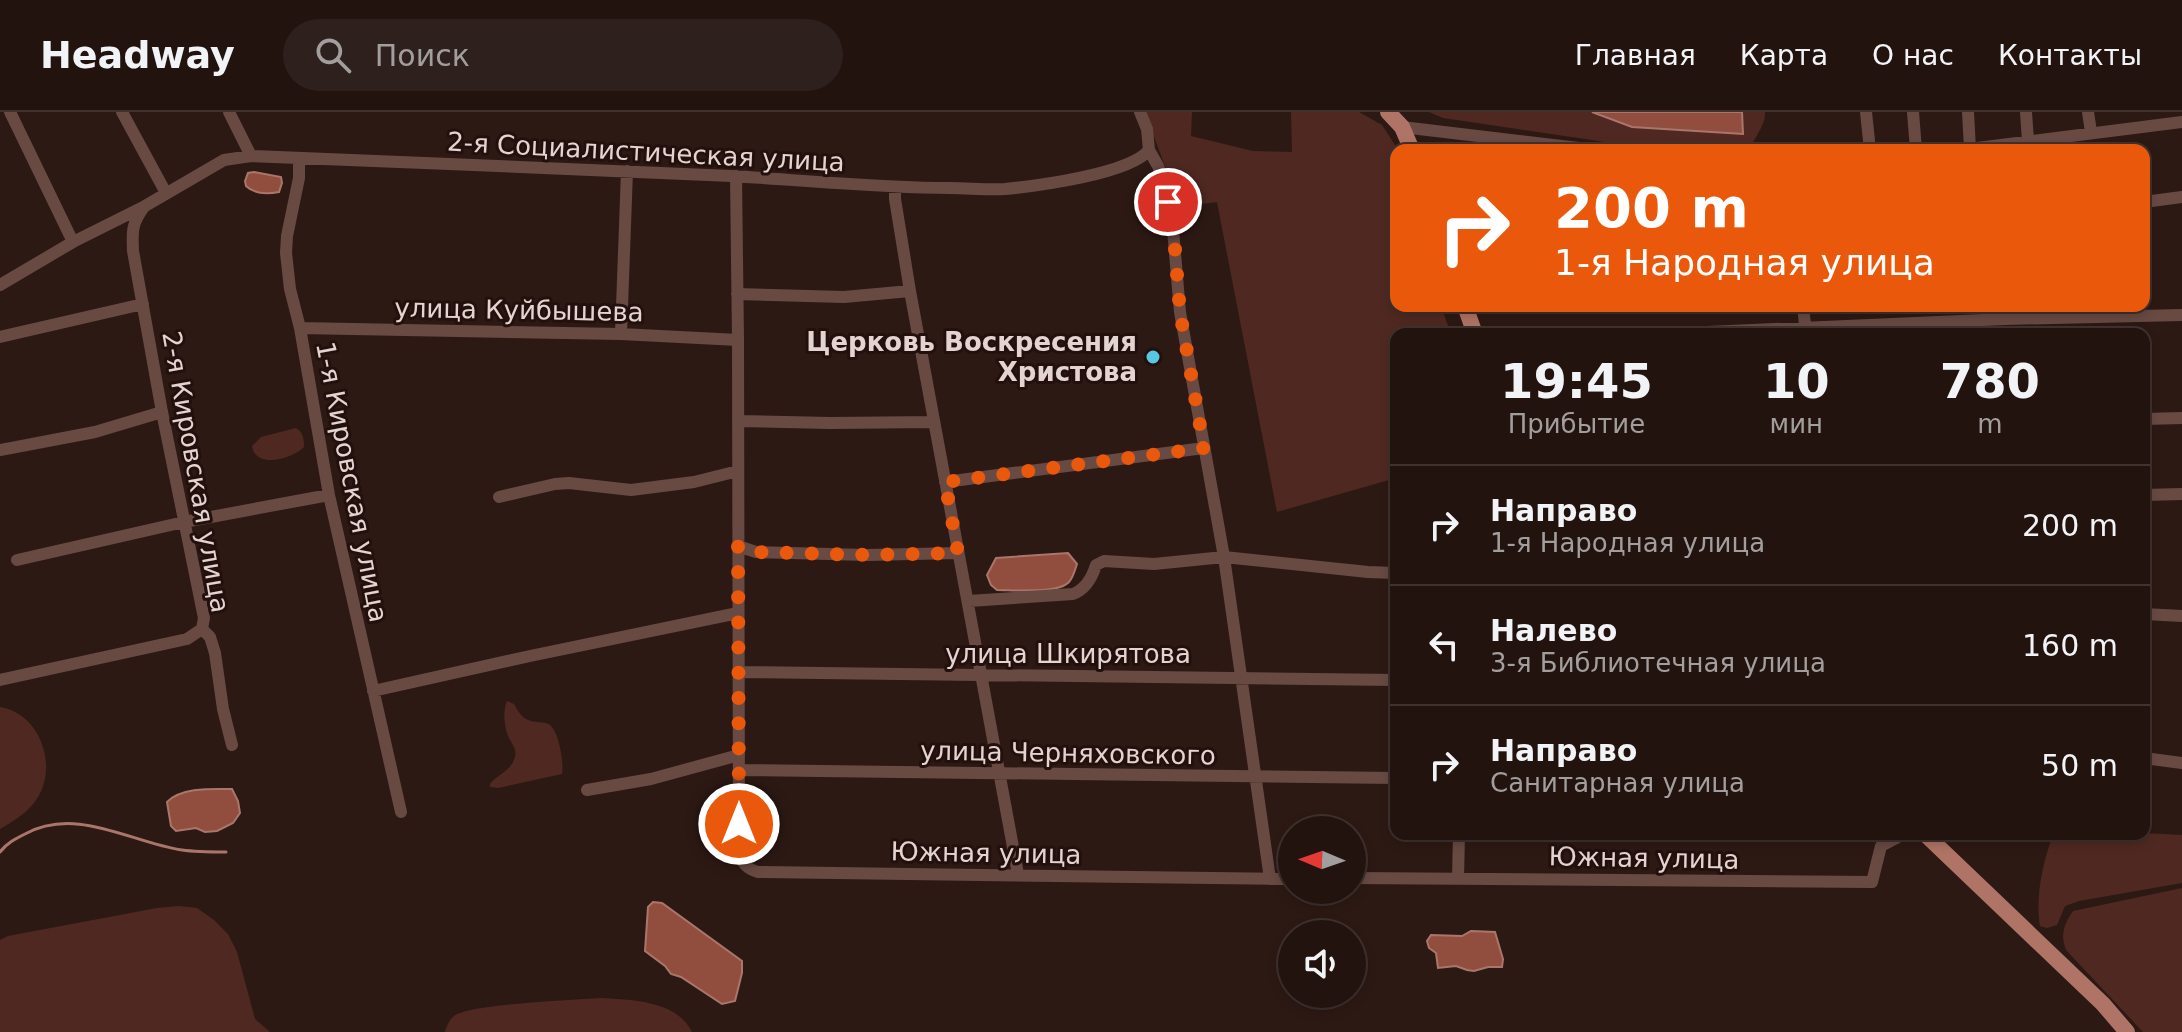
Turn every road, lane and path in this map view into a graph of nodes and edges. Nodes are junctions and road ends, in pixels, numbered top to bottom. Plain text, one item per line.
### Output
1 (10, 112) edge
2 (122, 112) edge
3 (229, 112) edge
4 (1140, 112) edge
5 (1388, 112) edge
6 (1866, 112) edge
7 (1913, 112) edge
8 (1968, 112) edge
9 (2026, 112) edge
10 (2088, 112) edge
11 (2182, 122) edge
12 (1402, 127) junction
13 (2091, 132) junction
14 (2028, 141) junction
15 (1409, 144) edge
16 (1545, 144) edge
17 (1869, 144) edge
18 (1916, 144) edge
19 (1966, 144) edge
20 (2005, 144) edge
21 (1149, 150) junction
22 (251, 156) junction
23 (299, 158) junction
24 (627, 171) junction
25 (736, 176) junction
26 (895, 188) junction
27 (166, 193) junction
28 (2182, 197) edge
29 (2150, 201) edge
30 (145, 206) junction
31 (73, 242) junction
32 (0, 285) edge
33 (910, 291) junction
34 (737, 294) junction
35 (143, 304) junction
36 (2182, 315) edge
37 (300, 328) junction
38 (1859, 328) edge
39 (621, 334) junction
40 (0, 337) edge
41 (738, 340) junction
42 (162, 412) junction
43 (2182, 418) edge
44 (2150, 419) edge
45 (738, 421) junction
46 (934, 422) junction
47 (1204, 448) junction
48 (0, 450) edge
49 (738, 471) junction
50 (945, 482) junction
51 (2182, 494) edge
52 (329, 495) junction
53 (2150, 495) edge
54 (499, 497) dead end
55 (184, 522) junction
56 (738, 546) junction
57 (958, 553) junction
58 (1224, 557) junction
59 (17, 560) dead end
60 (1390, 573) edge
61 (969, 601) junction
62 (738, 613) junction
63 (2150, 614) edge
64 (2182, 616) edge
65 (202, 629) junction
66 (739, 672) junction
67 (981, 675) junction
68 (1242, 677) junction
69 (0, 680) edge
70 (1390, 680) edge
71 (373, 691) junction
72 (232, 745) dead end
73 (739, 755) junction
74 (2150, 759) edge
75 (2182, 763) edge
76 (739, 770) junction
77 (1000, 774) junction
78 (1256, 777) junction
79 (1390, 778) edge
80 (587, 790) dead end
81 (401, 812) dead end
82 (1459, 840) edge
83 (1892, 840) edge
84 (1931, 840) edge
85 (1018, 874) junction
86 (1366, 878) edge
87 (1458, 878) junction
88 (1270, 879) junction
89 (1278, 879) edge
90 (2127, 1032) edge

1 - 31 street
2 - 27 street
3 - 22 street
4 - 21 street
5 - 12 main road
6 - 17 street
7 - 18 street
8 - 19 street
9 - 14 street
10 - 13 street
11 - 13 street
12 - 15 main road
12 - 16 street
13 - 14 street
14 - 20 street
21 - 26 street, 2-я Социалистическая улица
21 - 47 street
22 - 23 street, 2-я Социалистическая улица
22 - 27 street, 2-я Социалистическая улица
23 - 24 street, 2-я Социалистическая улица
23 - 37 street, 1-я Кировская улица
24 - 25 street, 2-я Социалистическая улица
24 - 39 street
25 - 26 street, 2-я Социалистическая улица
25 - 34 street
26 - 33 street
27 - 30 street, 2-я Социалистическая улица
28 - 29 street
30 - 31 street, 2-я Социалистическая улица
30 - 35 street, 2-я Кировская улица
31 - 32 street
33 - 34 street
33 - 46 street
34 - 41 street
35 - 40 street
35 - 42 street, 2-я Кировская улица
36 - 38 street
37 - 39 street, улица Куйбышева
37 - 52 street, 1-я Кировская улица
39 - 41 street, улица Куйбышева
41 - 45 street
42 - 48 street
42 - 55 street, 2-я Кировская улица
43 - 44 street
45 - 46 street
45 - 49 street
46 - 50 street
47 - 50 street
47 - 58 street
49 - 54 street
49 - 56 street
50 - 57 street
51 - 53 street
52 - 55 street
52 - 71 street, 1-я Кировская улица
55 - 59 street
55 - 65 street, 2-я Кировская улица
56 - 57 street
56 - 62 street
57 - 61 street
58 - 60 street
58 - 61 street
58 - 68 street
61 - 67 street
62 - 66 street
62 - 71 street
63 - 64 street
65 - 69 street
65 - 72 street, 2-я Кировская улица
66 - 67 street, улица Шкирятова
66 - 73 street
67 - 68 street, улица Шкирятова
67 - 77 street
68 - 70 street, улица Шкирятова
68 - 78 street
71 - 81 street, 1-я Кировская улица
73 - 76 street
73 - 80 street
74 - 75 street
76 - 77 street, улица Черняховского
76 - 85 street, Южная улица
77 - 78 street, улица Черняховского
77 - 85 street
78 - 79 street, улица Черняховского
78 - 88 street
82 - 87 street
83 - 87 street, Южная улица
84 - 90 main road
85 - 88 street, Южная улица
86 - 87 street, Южная улица
88 - 89 street, Южная улица

